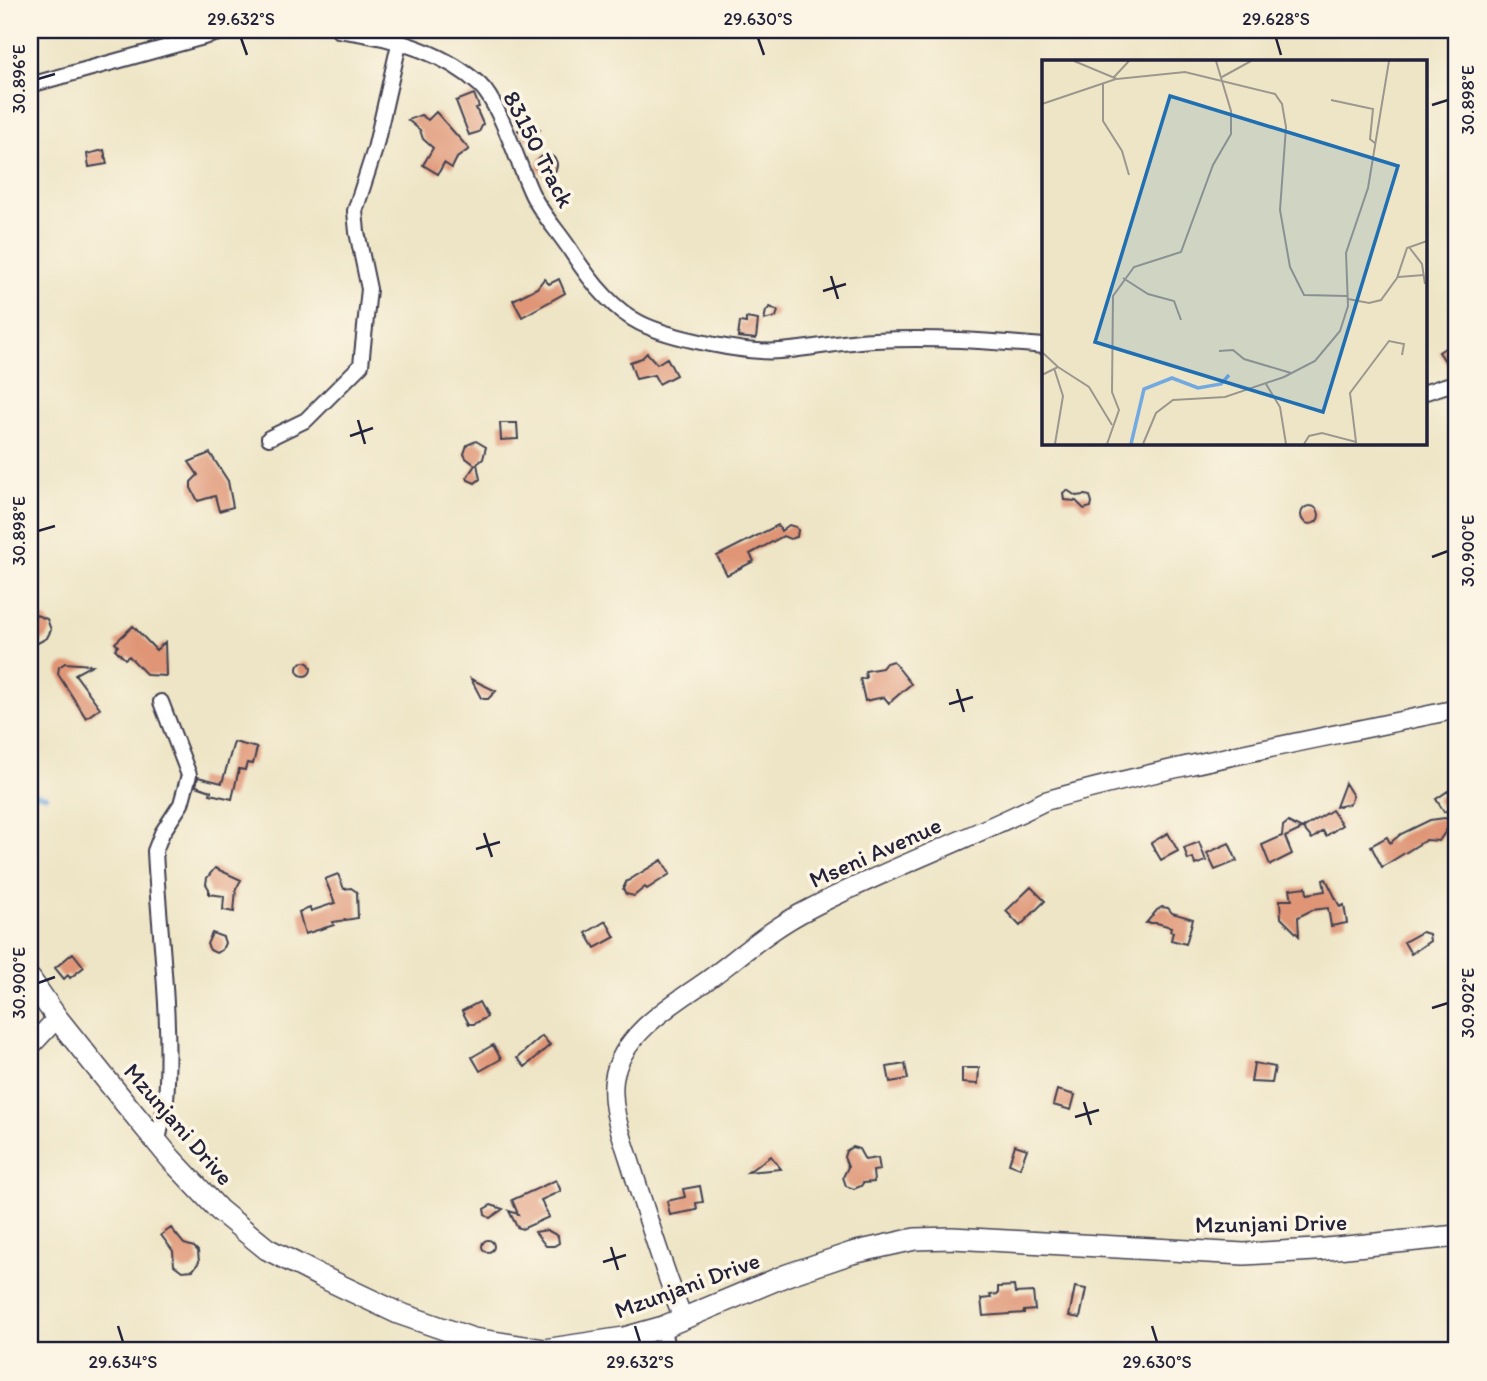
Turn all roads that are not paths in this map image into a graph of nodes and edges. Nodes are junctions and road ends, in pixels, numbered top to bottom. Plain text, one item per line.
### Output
1 (229, 30) edge
2 (338, 30) edge
3 (399, 44) junction
4 (30, 85) edge
5 (1042, 346) edge
6 (1457, 382) edge
7 (1428, 391) edge
8 (269, 438) dead end
9 (161, 702) dead end
10 (1457, 709) edge
11 (30, 979) edge
12 (57, 1018) junction
13 (30, 1047) edge
14 (158, 1142) junction
15 (1457, 1236) edge
16 (683, 1318) junction
17 (663, 1327) junction
18 (667, 1351) edge

1 - 4 street
2 - 3 street, 83150 Track
3 - 5 street, 83150 Track
3 - 8 street
6 - 7 street
9 - 14 street
10 - 16 street, Mseni Avenue
11 - 12 main road, Mzunjani Drive
12 - 13 street
12 - 14 main road, Mzunjani Drive
14 - 17 main road, Mzunjani Drive
15 - 16 main road, Mzunjani Drive
16 - 17 main road, Mzunjani Drive
17 - 18 street

